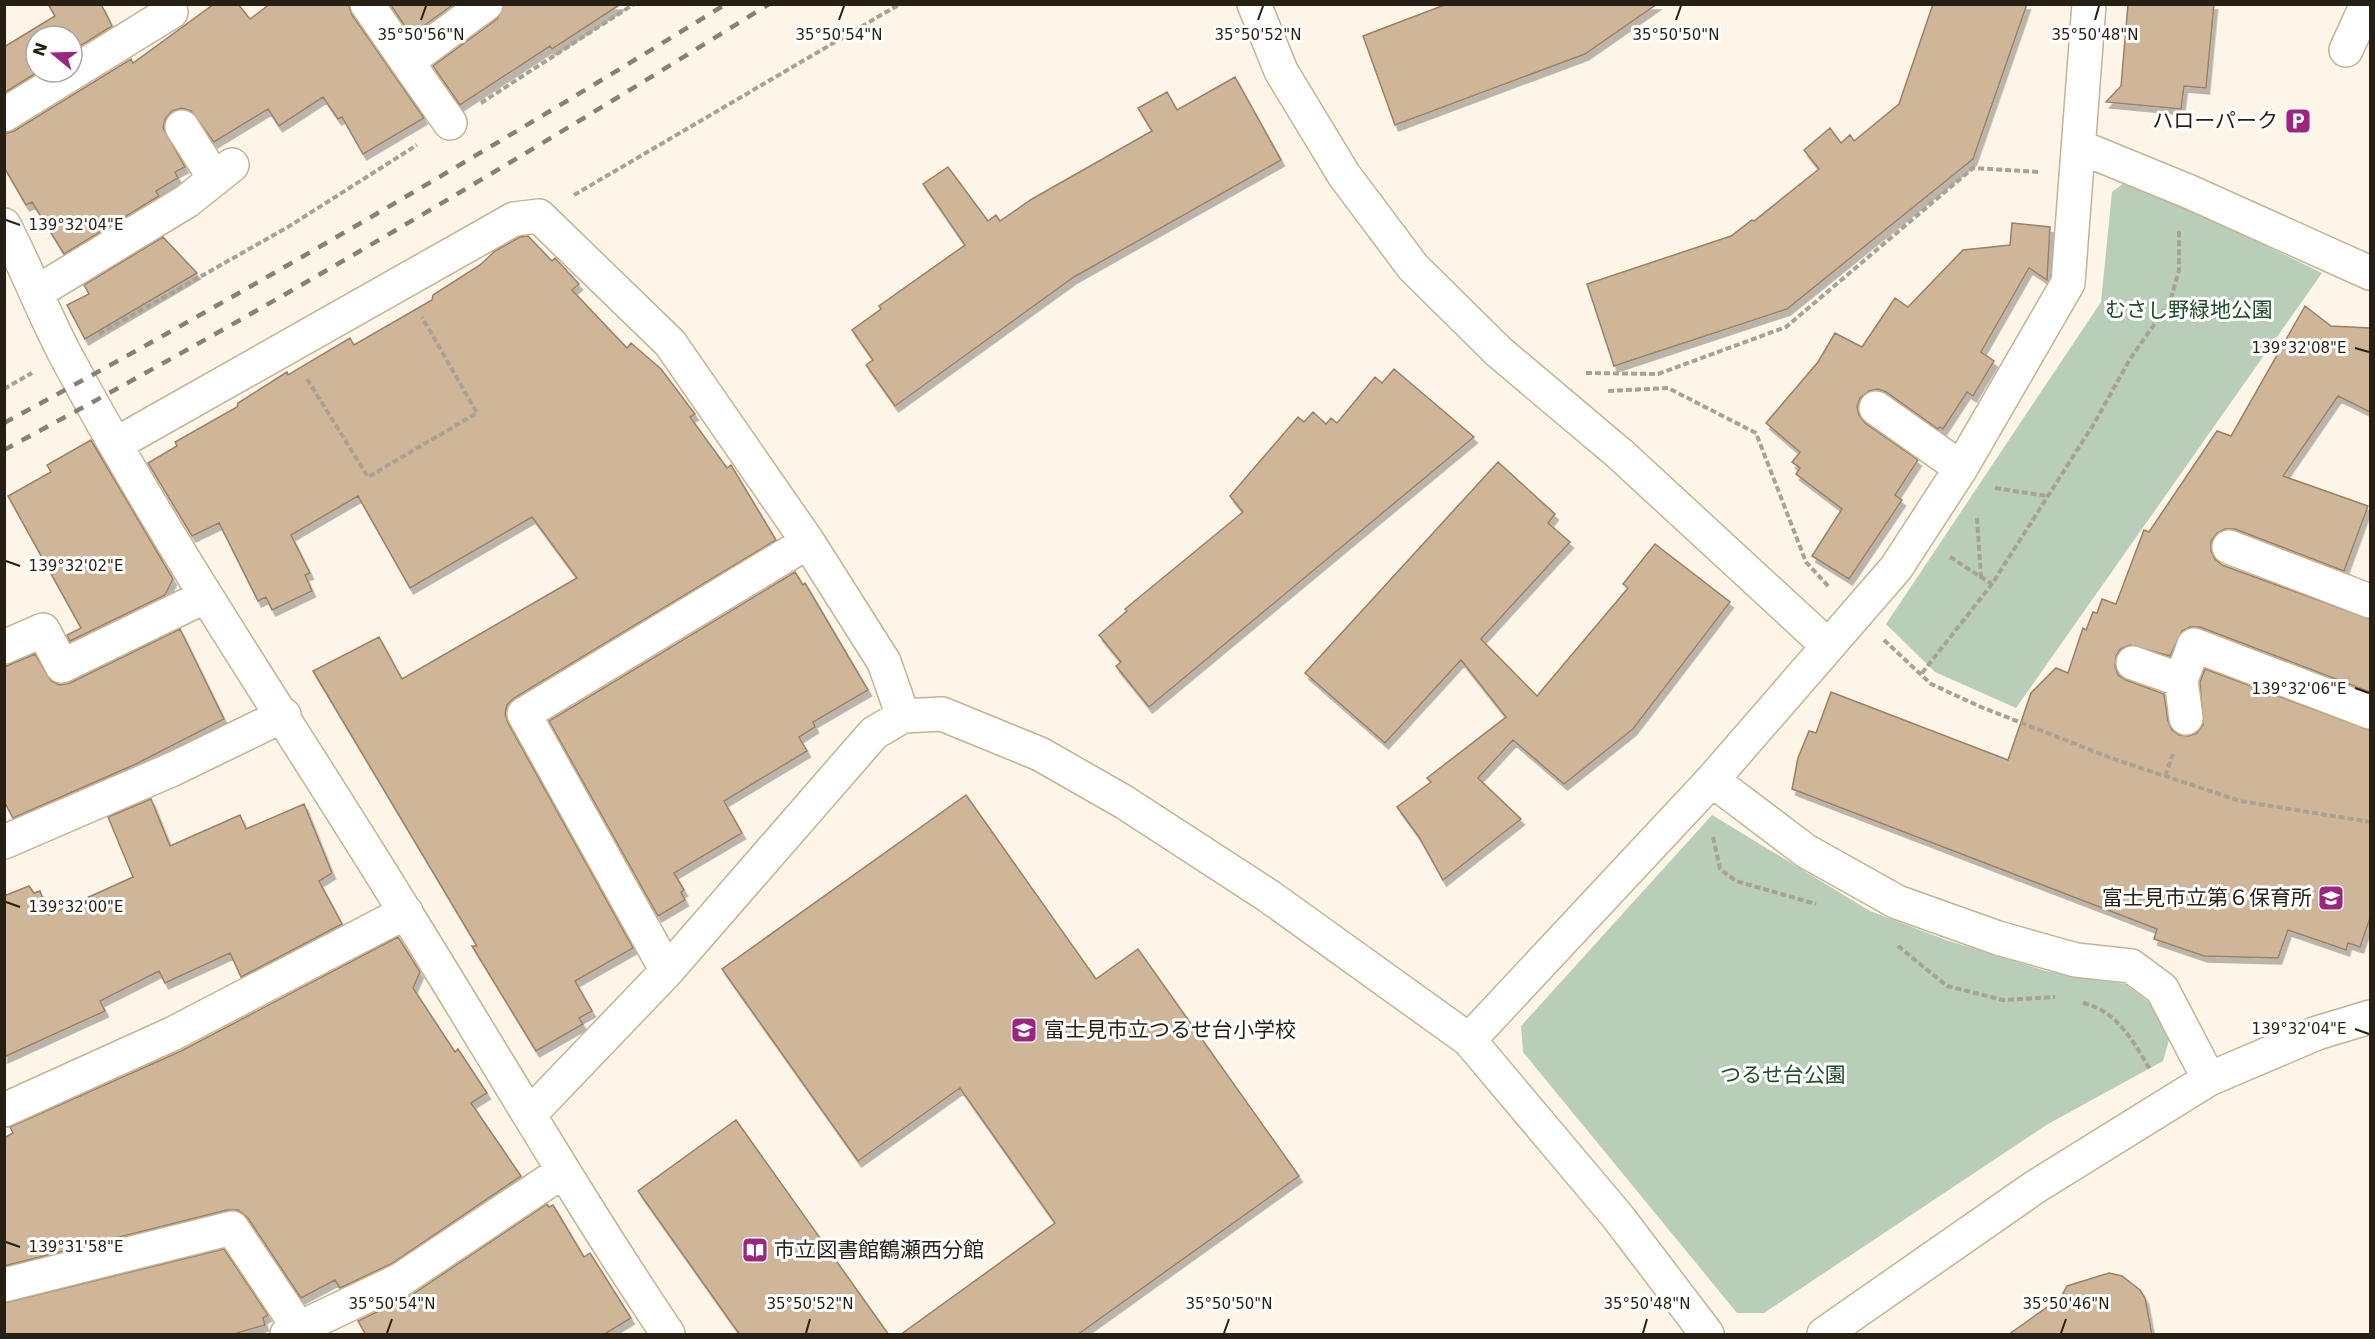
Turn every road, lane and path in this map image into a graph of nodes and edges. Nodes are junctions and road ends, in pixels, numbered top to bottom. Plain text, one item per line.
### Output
1 (367, 4) edge
2 (486, 4) edge
3 (634, 4) edge
4 (900, 4) edge
5 (1254, 4) edge
6 (2089, 4) edge
7 (2367, 4) edge
8 (171, 12) dead end
9 (2346, 50) dead end
10 (407, 62) junction
11 (4, 115) edge
12 (450, 123) junction
13 (182, 127) dead end
14 (2079, 161) junction
15 (2190, 192) junction
16 (539, 216) junction
17 (8, 238) edge
18 (2370, 273) edge
19 (402, 283) junction
20 (37, 292) junction
21 (286, 346) junction
22 (65, 354) junction
23 (1539, 385) junction
24 (4, 389) edge
25 (1601, 392) dead end
26 (1876, 408) dead end
27 (116, 444) junction
28 (1973, 477) junction
29 (2047, 496) junction
30 (1977, 509) dead end
31 (808, 542) junction
32 (2229, 548) dead end
33 (1947, 554) dead end
34 (1981, 577) junction
35 (1992, 584) junction
36 (207, 596) junction
37 (2370, 601) edge
38 (1854, 615) junction
39 (1827, 645) junction
40 (4, 647) edge
41 (2133, 663) dead end
42 (1922, 673) junction
43 (2181, 680) junction
44 (2370, 712) edge
45 (284, 715) junction
46 (903, 716) junction
47 (2186, 718) dead end
48 (1712, 780) junction
49 (2370, 822) edge
50 (4, 842) edge
51 (406, 912) junction
52 (667, 971) junction
53 (2370, 1017) edge
54 (1469, 1040) junction
55 (2209, 1080) junction
56 (4, 1110) edge
57 (530, 1113) junction
58 (562, 1172) junction
59 (4, 1285) edge
60 (655, 1331) edge
61 (294, 1332) edge
62 (1707, 1335) edge
63 (1824, 1335) edge

1 - 10 street
2 - 10 street
3 - 12 path
4 - 16 path
5 - 23 street
6 - 14 street
7 - 9 street
8 - 11 street
10 - 12 street
12 - 22 path
13 - 20 street
14 - 15 street
14 - 23 path
14 - 28 street
15 - 18 street
15 - 29 path
16 - 19 street
16 - 31 street
17 - 20 street
19 - 21 street
19 - 21 path
20 - 22 street
21 - 27 street
22 - 24 path
22 - 27 street
23 - 39 street
25 - 38 path
26 - 28 street
27 - 36 street
28 - 29 path
28 - 38 street
29 - 35 path
30 - 34 path
31 - 46 street
31 - 52 street
32 - 37 street
33 - 34 path
34 - 35 path
35 - 42 path
36 - 40 street
36 - 45 street
38 - 39 street
38 - 42 path
39 - 48 street
41 - 43 street
42 - 49 path
43 - 44 street
43 - 47 street
45 - 50 street
45 - 51 street
46 - 52 street
46 - 54 street
48 - 54 street
48 - 55 street
51 - 56 street
51 - 57 street
52 - 57 street
53 - 55 street
54 - 62 street
55 - 63 street
57 - 58 street
58 - 60 street
58 - 61 street
59 - 61 street

